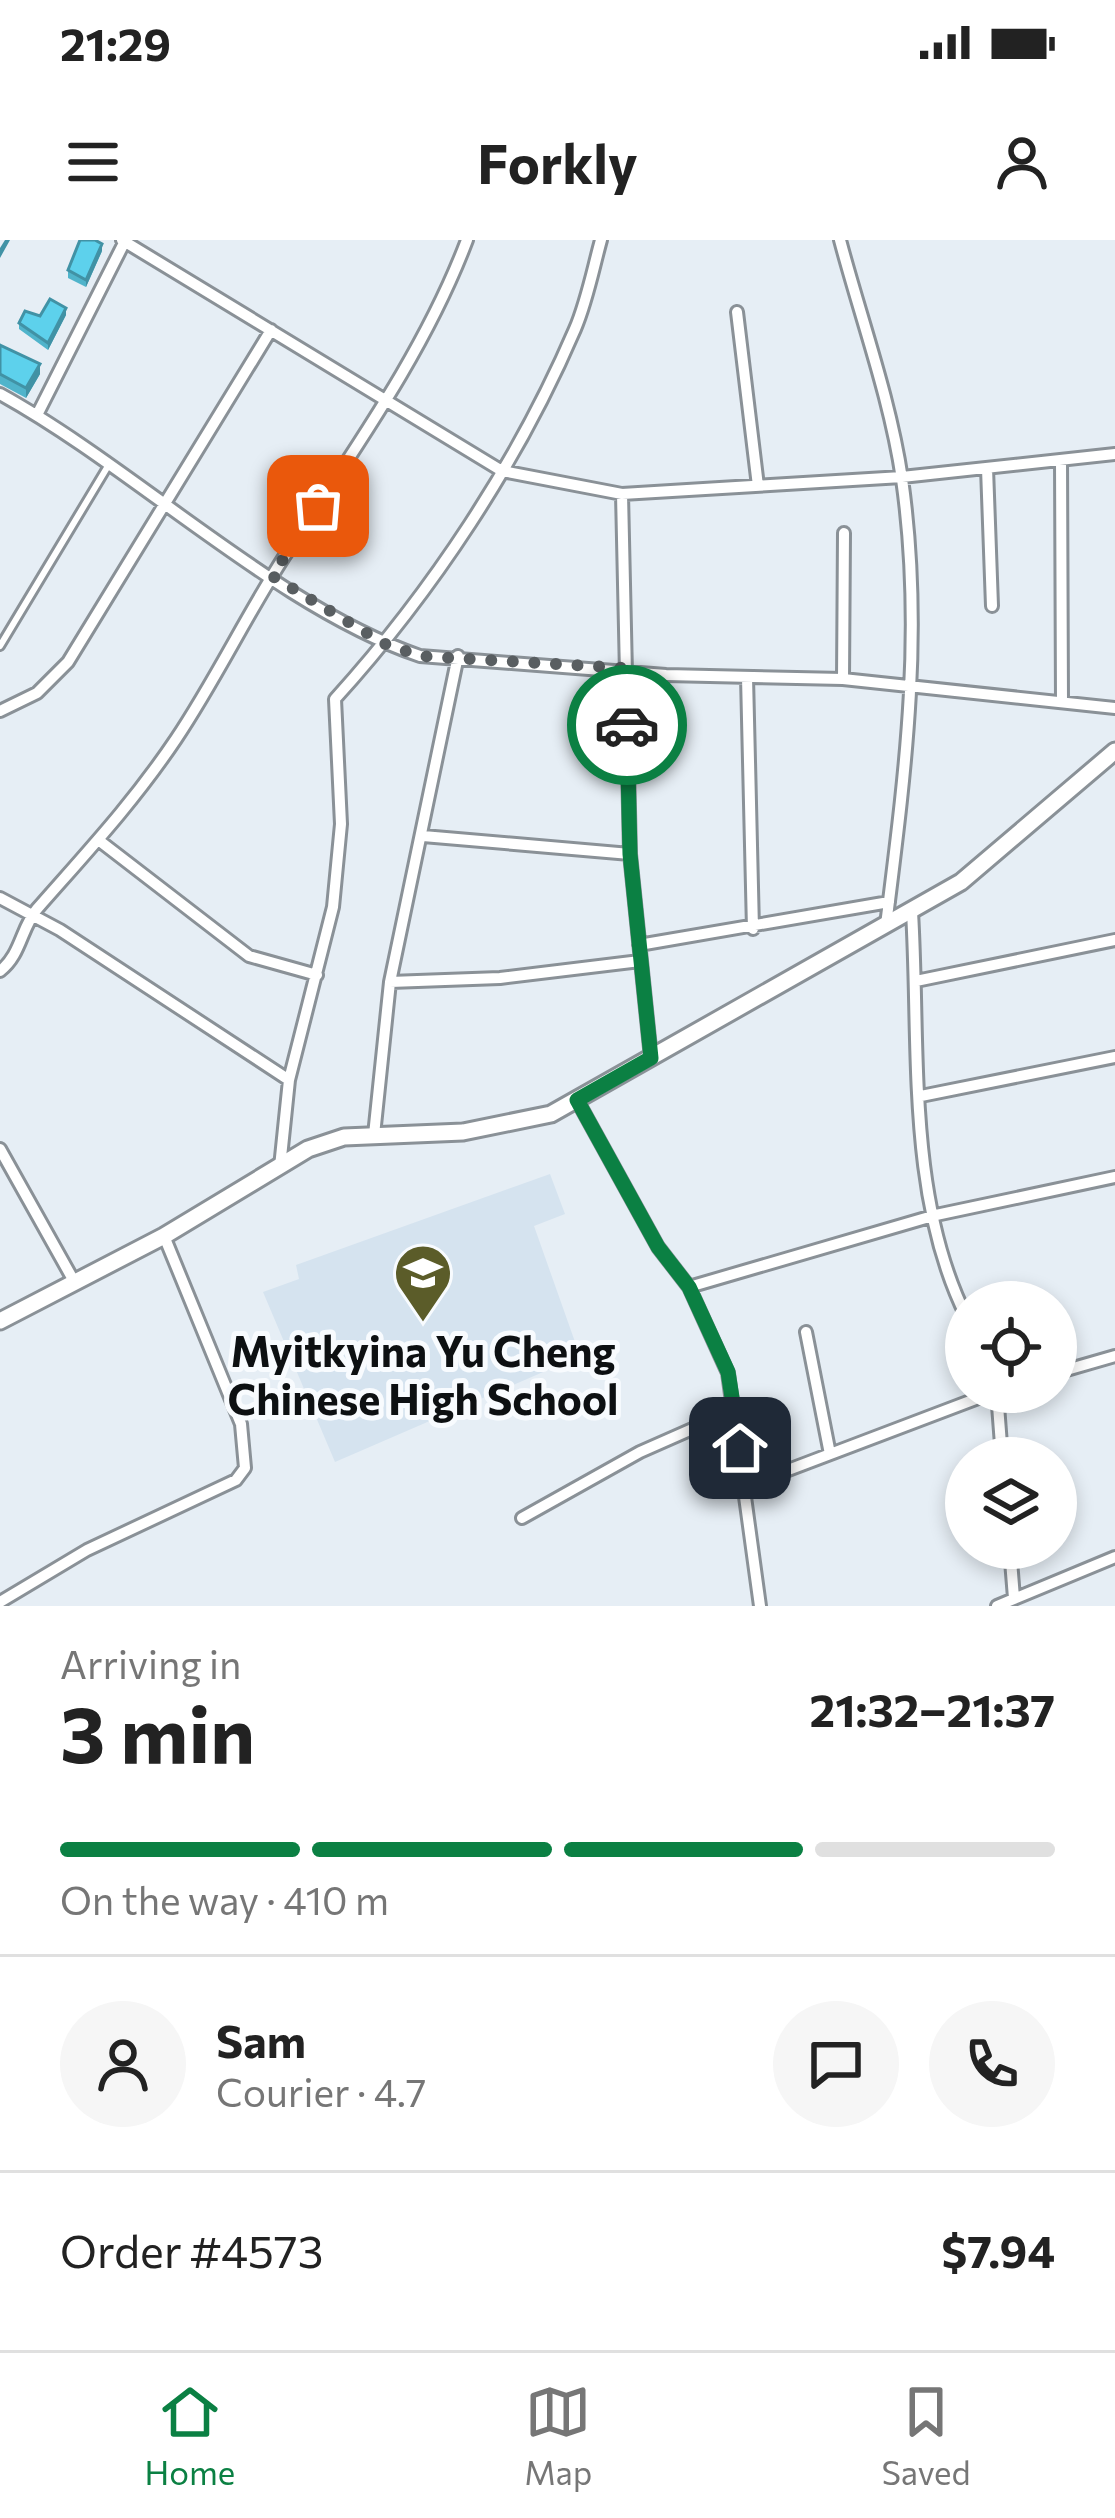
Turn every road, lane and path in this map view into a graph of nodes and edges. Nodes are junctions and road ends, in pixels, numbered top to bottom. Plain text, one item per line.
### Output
1 (467, 240) edge
2 (601, 240) edge
3 (840, 240) edge
4 (123, 241) edge
5 (737, 312) dead end
6 (271, 330) junction
7 (0, 394) edge
8 (386, 400) junction
9 (37, 415) junction
10 (1115, 454) edge
11 (1060, 460) junction
12 (110, 463) junction
13 (987, 467) junction
14 (502, 471) junction
15 (902, 477) junction
16 (758, 486) junction
17 (622, 494) junction
18 (168, 503) junction
19 (844, 533) dead end
20 (272, 576) junction
21 (992, 606) dead end
22 (385, 644) junction
23 (0, 646) edge
24 (458, 656) junction
25 (626, 668) junction
26 (747, 677) junction
27 (843, 679) junction
28 (914, 687) junction
29 (1062, 702) junction
30 (1115, 708) edge
31 (0, 712) edge
32 (1115, 751) edge
33 (423, 836) junction
34 (101, 842) junction
35 (630, 854) junction
36 (0, 898) edge
37 (889, 902) junction
38 (913, 912) junction
39 (33, 914) junction
40 (886, 928) junction
41 (753, 929) junction
42 (1115, 940) edge
43 (639, 945) junction
44 (640, 961) junction
45 (0, 971) edge
46 (317, 974) junction
47 (916, 981) junction
48 (390, 982) junction
49 (1115, 1057) edge
50 (651, 1058) junction
51 (289, 1080) junction
52 (921, 1096) junction
53 (577, 1100) junction
54 (374, 1136) junction
55 (0, 1149) edge
56 (280, 1167) junction
57 (1115, 1177) edge
58 (936, 1215) junction
59 (164, 1236) junction
60 (949, 1281) edge
61 (75, 1283) junction
62 (689, 1287) junction
63 (0, 1322) edge
64 (806, 1332) dead end
65 (1115, 1356) edge
66 (1077, 1367) edge
67 (733, 1411) junction
68 (945, 1411) edge
69 (830, 1454) junction
70 (746, 1486) junction
71 (522, 1518) dead end
72 (1115, 1557) edge
73 (1012, 1569) edge
74 (1014, 1598) junction
75 (0, 1602) edge
76 (760, 1606) edge
77 (997, 1606) edge

1 - 8 street
2 - 14 street
3 - 15 street
4 - 6 street
4 - 9 street
5 - 16 street
6 - 8 street
6 - 18 street
7 - 9 street
8 - 14 street
8 - 20 street
9 - 12 street
10 - 11 street
11 - 13 street
11 - 29 street
12 - 18 street
12 - 23 lane
13 - 15 street
13 - 21 street
14 - 17 street
14 - 22 street
15 - 16 street
15 - 28 street
16 - 17 street
17 - 25 street
18 - 20 street
18 - 31 street
19 - 27 street
20 - 22 street
20 - 34 street
22 - 24 street
22 - 46 street
24 - 25 street
24 - 33 street
25 - 26 street
25 - 35 street
26 - 27 street
26 - 41 street
27 - 28 street
28 - 29 street
28 - 37 street
29 - 30 street
32 - 38 street
33 - 35 street
33 - 48 street
34 - 39 street
34 - 46 street
35 - 43 street
36 - 39 street
37 - 40 street
37 - 41 street
38 - 40 street
38 - 47 street
39 - 45 street
39 - 51 street
40 - 50 street
41 - 43 street
42 - 47 street
43 - 44 street
44 - 48 street
44 - 50 street
46 - 51 street
47 - 52 street
48 - 54 street
49 - 52 street
50 - 53 street
51 - 56 street
52 - 58 street
53 - 54 street
53 - 62 street
54 - 56 street
55 - 61 street
56 - 59 street
57 - 58 street
58 - 60 street
58 - 62 street
59 - 61 street
59 - 75 street
61 - 63 street
62 - 67 street
64 - 69 street
65 - 66 street
67 - 70 street
67 - 71 street
68 - 69 street
69 - 70 street
70 - 76 street
72 - 74 street
73 - 74 street
74 - 77 street

